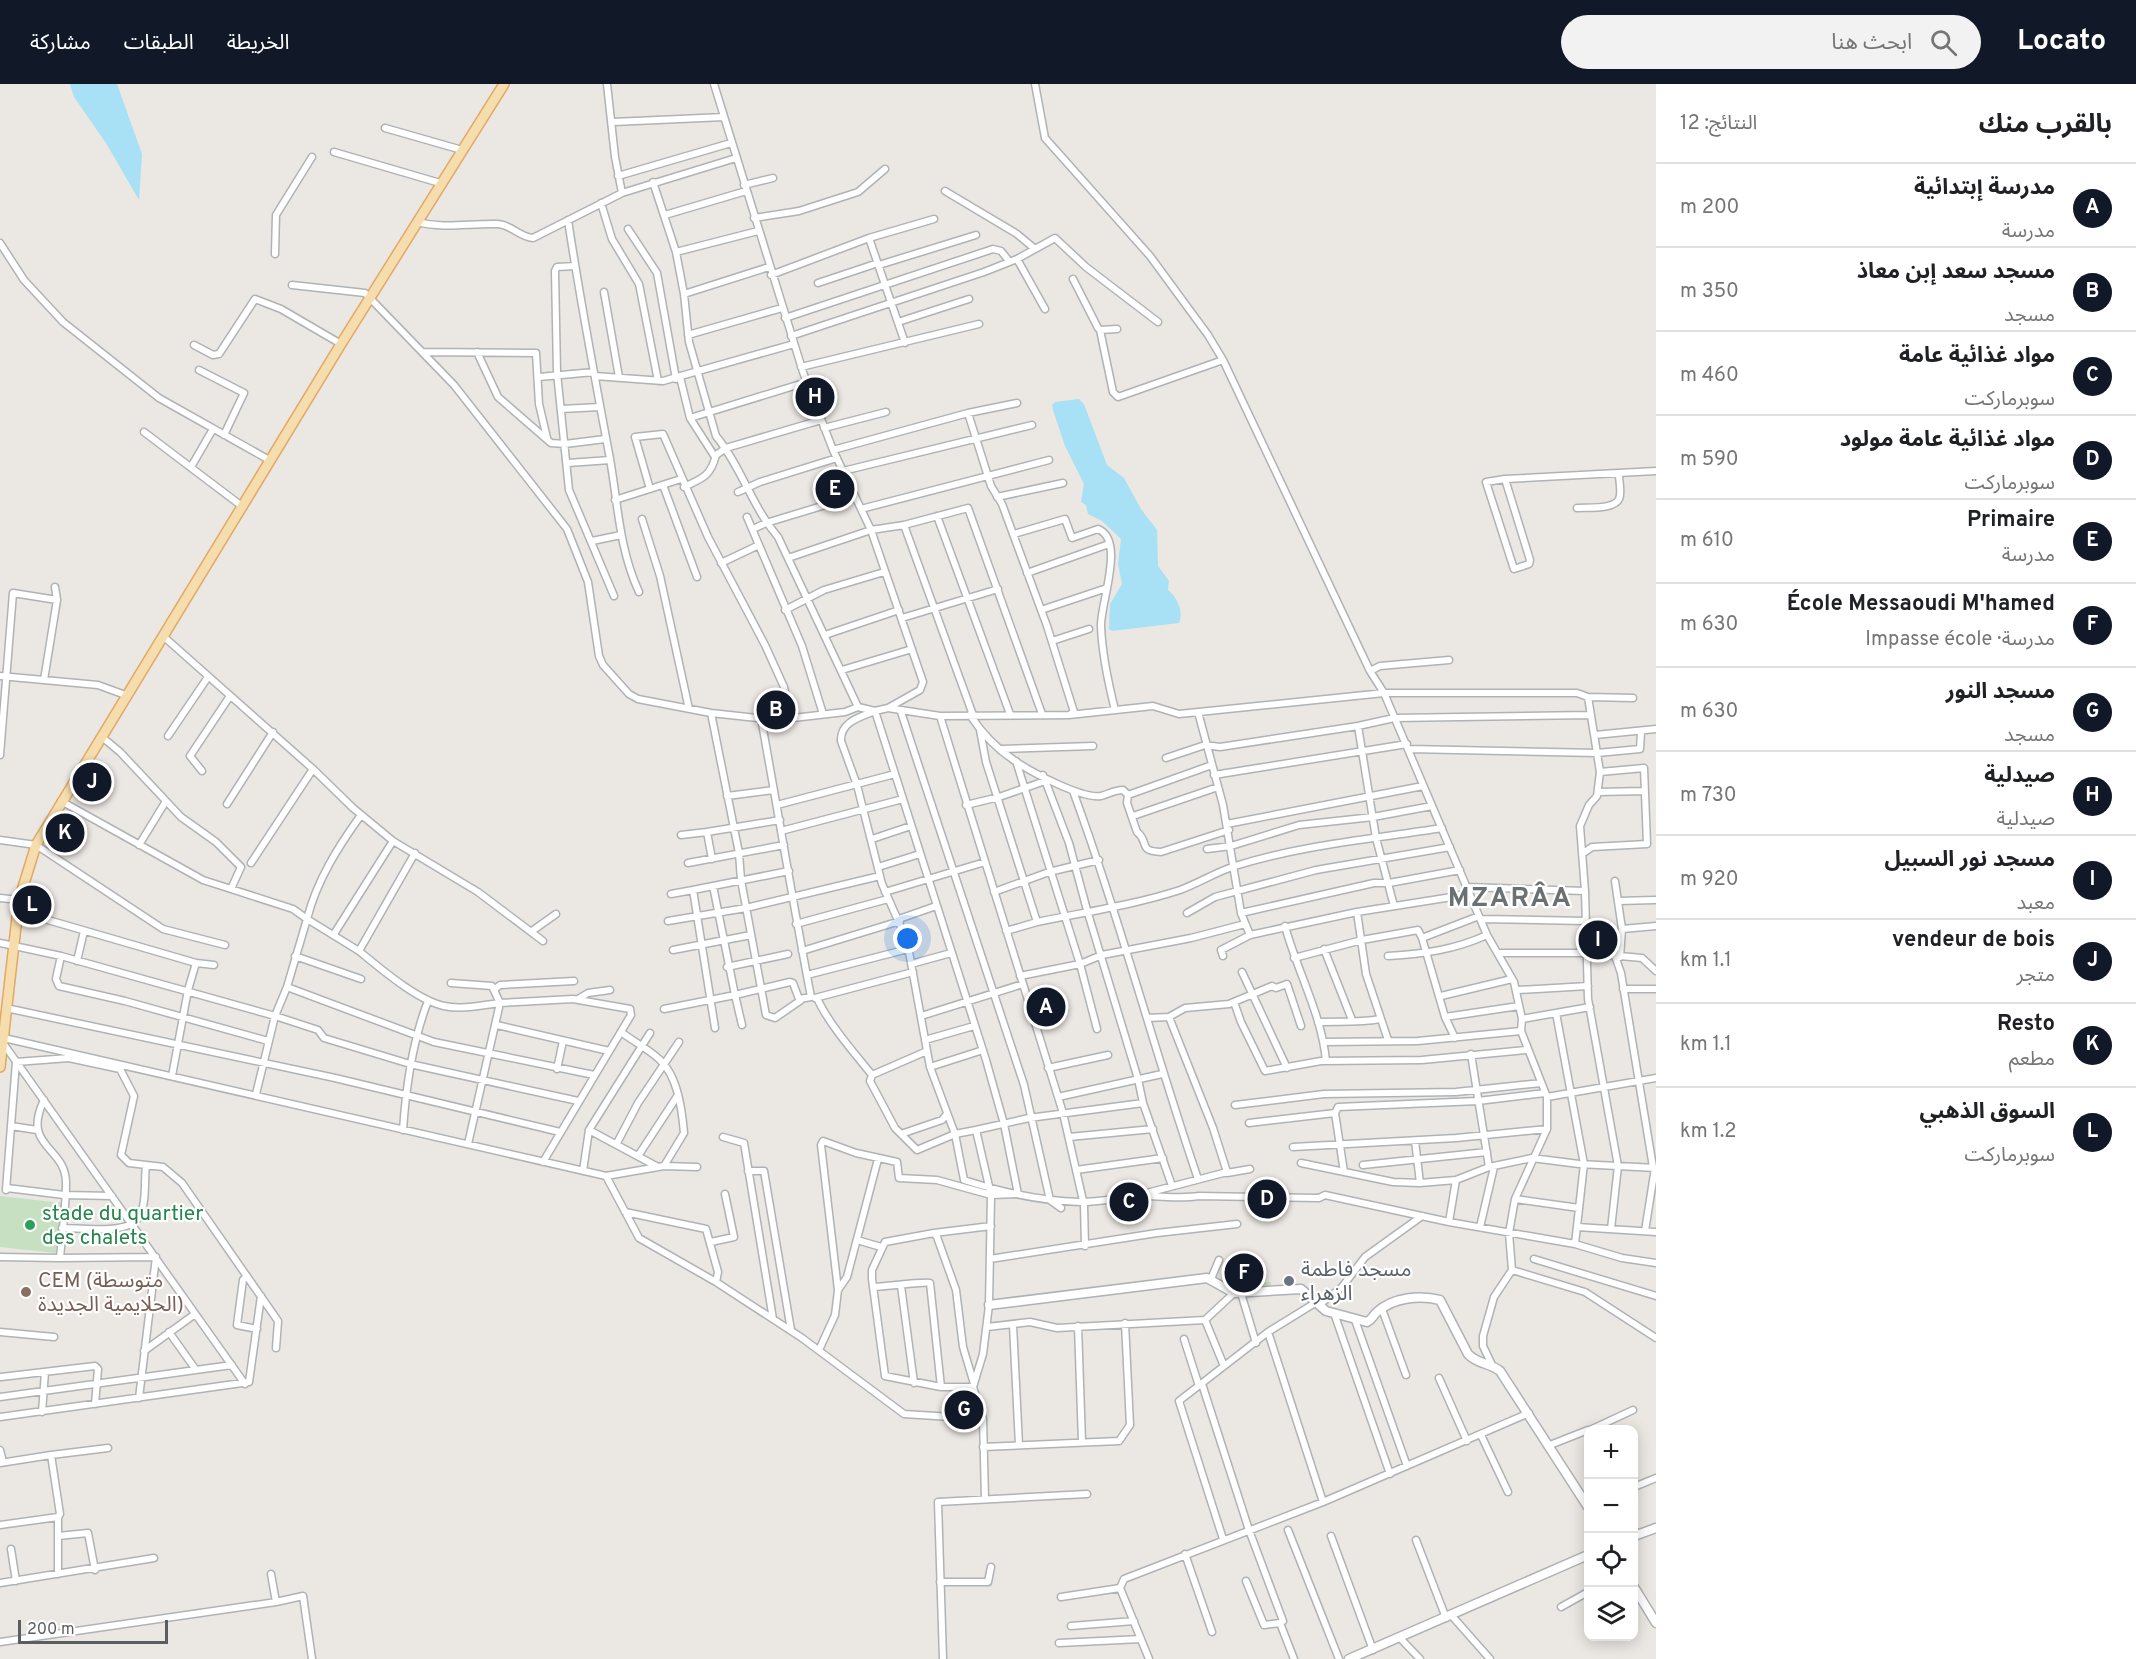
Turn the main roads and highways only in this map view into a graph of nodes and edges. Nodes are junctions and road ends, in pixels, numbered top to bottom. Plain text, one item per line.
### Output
1 (504, 84) edge
2 (4, 996) edge
3 (0, 1067) edge

1 - 2 main road
2 - 3 main road

